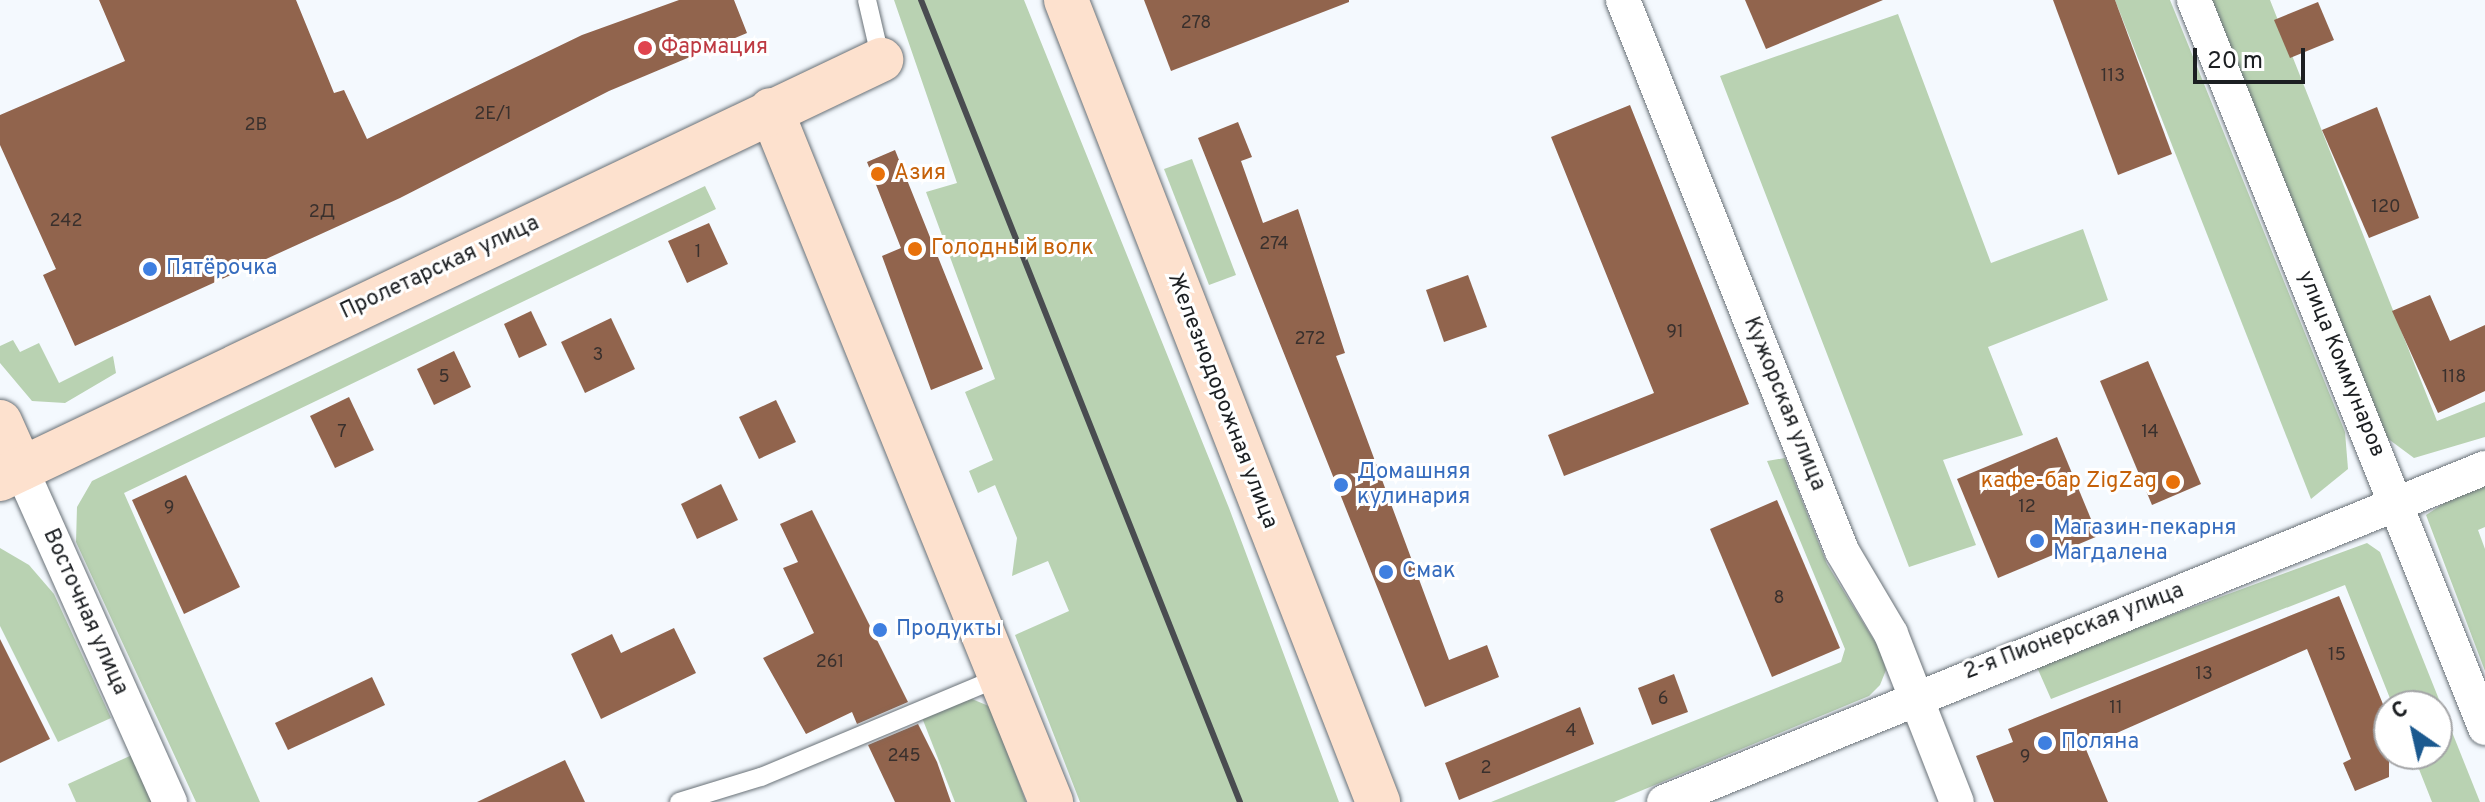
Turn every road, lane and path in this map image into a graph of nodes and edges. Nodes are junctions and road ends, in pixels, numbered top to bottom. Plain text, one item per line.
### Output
1 (867, 0) edge
2 (1066, 0) edge
3 (1623, 0) edge
4 (2194, 0) edge
5 (881, 60) joint
6 (771, 110) junction
7 (0, 422) edge
8 (2485, 468) edge
9 (10, 474) edge
10 (2398, 506) junction
11 (1000, 676) junction
12 (1915, 694) junction
13 (2485, 728) edge
14 (170, 802) edge
15 (679, 802) edge
16 (1051, 802) edge
17 (1378, 802) edge
18 (1664, 802) edge
19 (1957, 802) edge

1 - 5 lane
2 - 17 street, Железнодорожная улица
3 - 12 street, Кужорская улица
4 - 10 street, улица Коммунаров
5 - 6 street, Пролетарская улица
6 - 9 street, Пролетарская улица
6 - 11 street
7 - 9 street, Восточная улица
8 - 10 street, 2-я Пионерская улица
9 - 14 street, Восточная улица
10 - 12 street, 2-я Пионерская улица
10 - 13 street, улица Коммунаров
11 - 15 lane
11 - 16 street
12 - 18 street, 2-я Пионерская улица
12 - 19 street, Кужорская улица

